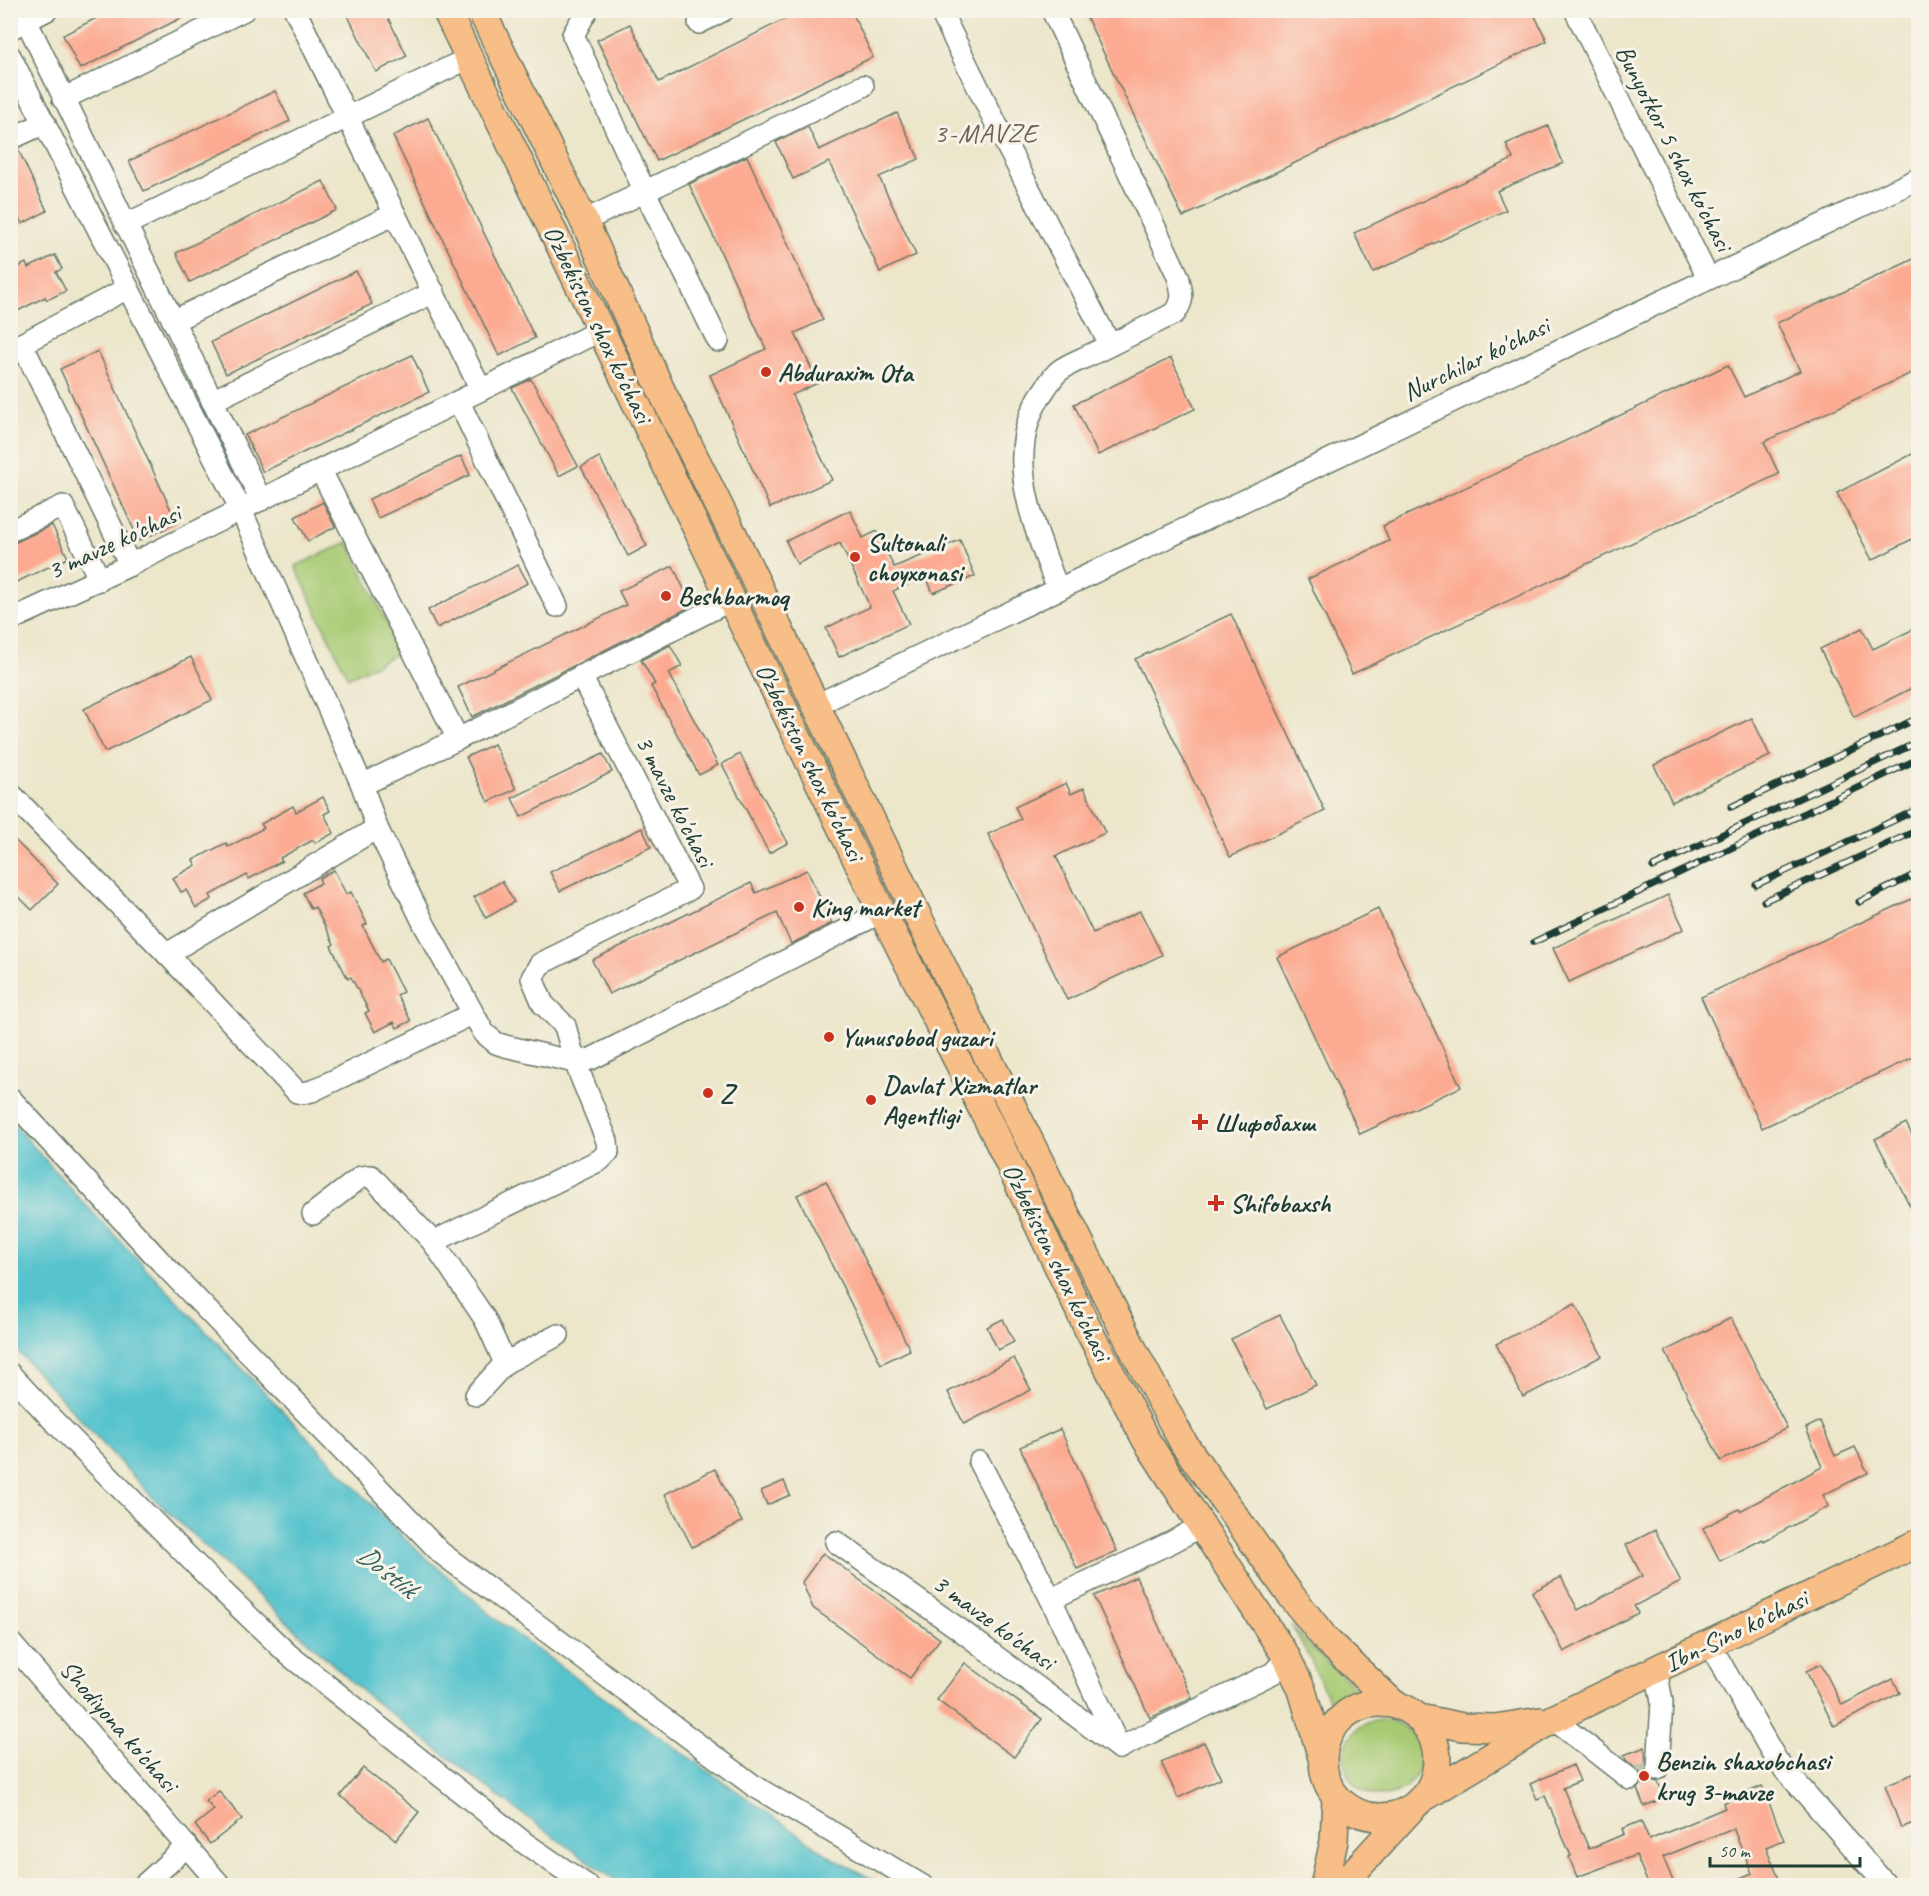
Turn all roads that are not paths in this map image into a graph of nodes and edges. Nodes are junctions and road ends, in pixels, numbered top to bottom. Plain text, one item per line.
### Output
1 (47, 10) edge
2 (244, 10) edge
3 (295, 10) edge
4 (446, 10) edge
5 (481, 10) edge
6 (724, 10) edge
7 (940, 10) edge
8 (1052, 10) edge
9 (1575, 10) edge
10 (586, 12) dead end
11 (19, 20) edge
12 (699, 23) dead end
13 (10, 56) edge
14 (469, 58) junction
15 (863, 86) dead end
16 (63, 99) junction
17 (347, 116) junction
18 (45, 123) junction
19 (10, 139) edge
20 (1918, 179) edge
21 (645, 192) junction
22 (395, 214) junction
23 (584, 221) junction
24 (125, 225) junction
25 (1708, 278) junction
26 (128, 288) junction
27 (434, 292) junction
28 (173, 321) junction
29 (601, 330) junction
30 (718, 341) dead end
31 (1110, 345) junction
32 (16, 347) edge
33 (481, 390) junction
34 (212, 401) junction
35 (459, 402) junction
36 (321, 471) junction
37 (261, 500) junction
38 (241, 510) junction
39 (10, 531) edge
40 (130, 565) junction
41 (100, 580) junction
42 (1058, 590) junction
43 (731, 600) junction
44 (557, 606) dead end
45 (10, 620) edge
46 (581, 676) junction
47 (816, 705) junction
48 (458, 739) junction
49 (362, 785) junction
50 (10, 793) edge
51 (377, 828) junction
52 (882, 912) junction
53 (167, 954) junction
54 (472, 1014) junction
55 (575, 1062) junction
56 (10, 1098) edge
57 (313, 1214) dead end
58 (433, 1242) junction
59 (558, 1335) dead end
60 (505, 1363) junction
61 (10, 1374) edge
62 (476, 1395) dead end
63 (979, 1462) dead end
64 (1201, 1526) junction
65 (836, 1542) dead end
66 (1918, 1543) edge
67 (1051, 1599) junction
68 (10, 1642) edge
69 (1709, 1643) junction
70 (1287, 1658) junction
71 (1656, 1669) junction
72 (1395, 1705) junction
73 (1419, 1718) junction
74 (1553, 1719) junction
75 (1119, 1748) junction
76 (1322, 1758) junction
77 (1658, 1769) dead end
78 (1630, 1779) dead end
79 (1336, 1797) junction
80 (1417, 1803) junction
81 (187, 1846) junction
82 (143, 1886) edge
83 (221, 1886) edge
84 (588, 1886) edge
85 (923, 1886) edge
86 (1324, 1886) edge
87 (1341, 1886) edge
88 (1887, 1886) edge

1 - 11 street
2 - 16 street
3 - 17 street
4 - 14 main road, O'zbekiston shox ko'chasi
5 - 23 main road, O'zbekiston shox ko'chasi
6 - 12 street
7 - 31 street
8 - 31 street
9 - 25 street, Bunyotkor 5 shox ko'chasi
10 - 21 street
11 - 16 street
13 - 18 street
14 - 17 street
14 - 29 main road, O'zbekiston shox ko'chasi
15 - 21 street
16 - 24 street
17 - 22 street
17 - 24 street
18 - 19 street
18 - 26 street
20 - 25 street, Nurchilar ko'chasi
21 - 23 street
21 - 30 street
22 - 27 street
22 - 28 street
23 - 47 main road, O'zbekiston shox ko'chasi
24 - 28 street
25 - 42 street, Nurchilar ko'chasi
26 - 32 street
26 - 38 street
27 - 33 street
27 - 34 street
28 - 34 street
29 - 33 street, 3 mavze ko'chasi
29 - 43 main road, O'zbekiston shox ko'chasi
31 - 42 street
32 - 40 street
33 - 35 street, 3 mavze ko'chasi
34 - 37 street
35 - 36 street, 3 mavze ko'chasi
35 - 44 street
36 - 37 street, 3 mavze ko'chasi
36 - 48 street
37 - 38 street, 3 mavze ko'chasi
38 - 40 street, 3 mavze ko'chasi
38 - 49 street
39 - 41 street
40 - 41 street, 3 mavze ko'chasi
41 - 45 street, 3 mavze ko'chasi
42 - 47 street, Nurchilar ko'chasi
43 - 46 street
43 - 52 main road, O'zbekiston shox ko'chasi
46 - 48 street
46 - 55 street, 3 mavze ko'chasi
47 - 72 main road, O'zbekiston shox ko'chasi
48 - 49 street
49 - 51 street
50 - 53 street
51 - 53 street
51 - 54 street
52 - 55 street
52 - 64 main road, O'zbekiston shox ko'chasi
53 - 54 street
54 - 55 street
55 - 58 street, 3 mavze ko'chasi
56 - 85 street
57 - 58 street
58 - 60 street
59 - 60 street
60 - 62 street
61 - 84 street
63 - 67 street, 3 mavze ko'chasi
64 - 67 street, 3 mavze ko'chasi
64 - 70 main road, O'zbekiston shox ko'chasi
65 - 75 street, 3 mavze ko'chasi
66 - 69 main road, Ibn-Sino ko'chasi
67 - 75 street, 3 mavze ko'chasi
68 - 81 street, Shodiyona ko'chasi
69 - 71 main road, Ibn-Sino ko'chasi
69 - 88 street
70 - 75 street
70 - 76 main road, O'zbekiston shox ko'chasi
71 - 74 main road, Ibn-Sino ko'chasi
71 - 77 street
72 - 73 main road
72 - 76 main road
73 - 74 main road
73 - 80 main road
74 - 78 street
74 - 80 main road
76 - 79 main road
79 - 80 main road
79 - 86 main road
80 - 87 main road
81 - 82 street
81 - 83 street, Shodiyona ko'chasi

